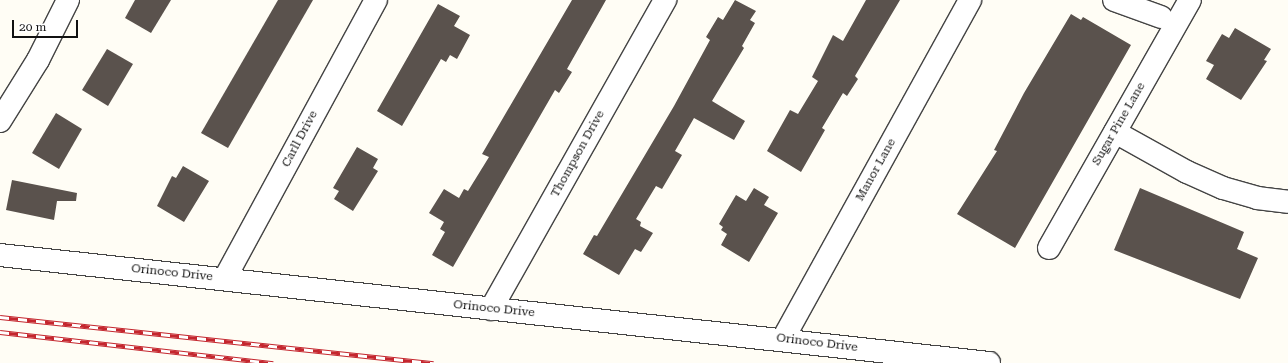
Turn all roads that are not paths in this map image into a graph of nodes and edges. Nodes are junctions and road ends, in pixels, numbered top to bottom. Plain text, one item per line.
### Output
1 (68, 0) edge
2 (376, 0) edge
3 (665, 0) edge
4 (970, 0) edge
5 (1114, 0) edge
6 (1135, 0) edge
7 (1190, 0) edge
8 (1168, 21) junction
9 (0, 121) edge
10 (1115, 132) junction
11 (1288, 202) edge
12 (1049, 248) dead end
13 (0, 255) edge
14 (225, 278) junction
15 (491, 309) junction
16 (783, 339) junction
17 (989, 363) edge

1 - 9 street
2 - 14 street, Carll Drive
3 - 15 street, Thompson Drive
4 - 16 street, Manor Lane
5 - 8 street
6 - 8 street
7 - 8 street, Sugar Pine Lane
8 - 10 street, Sugar Pine Lane
10 - 11 street
10 - 12 street, Sugar Pine Lane
13 - 14 street, Orinoco Drive
14 - 15 street, Orinoco Drive
15 - 16 street, Orinoco Drive
16 - 17 street, Orinoco Drive

